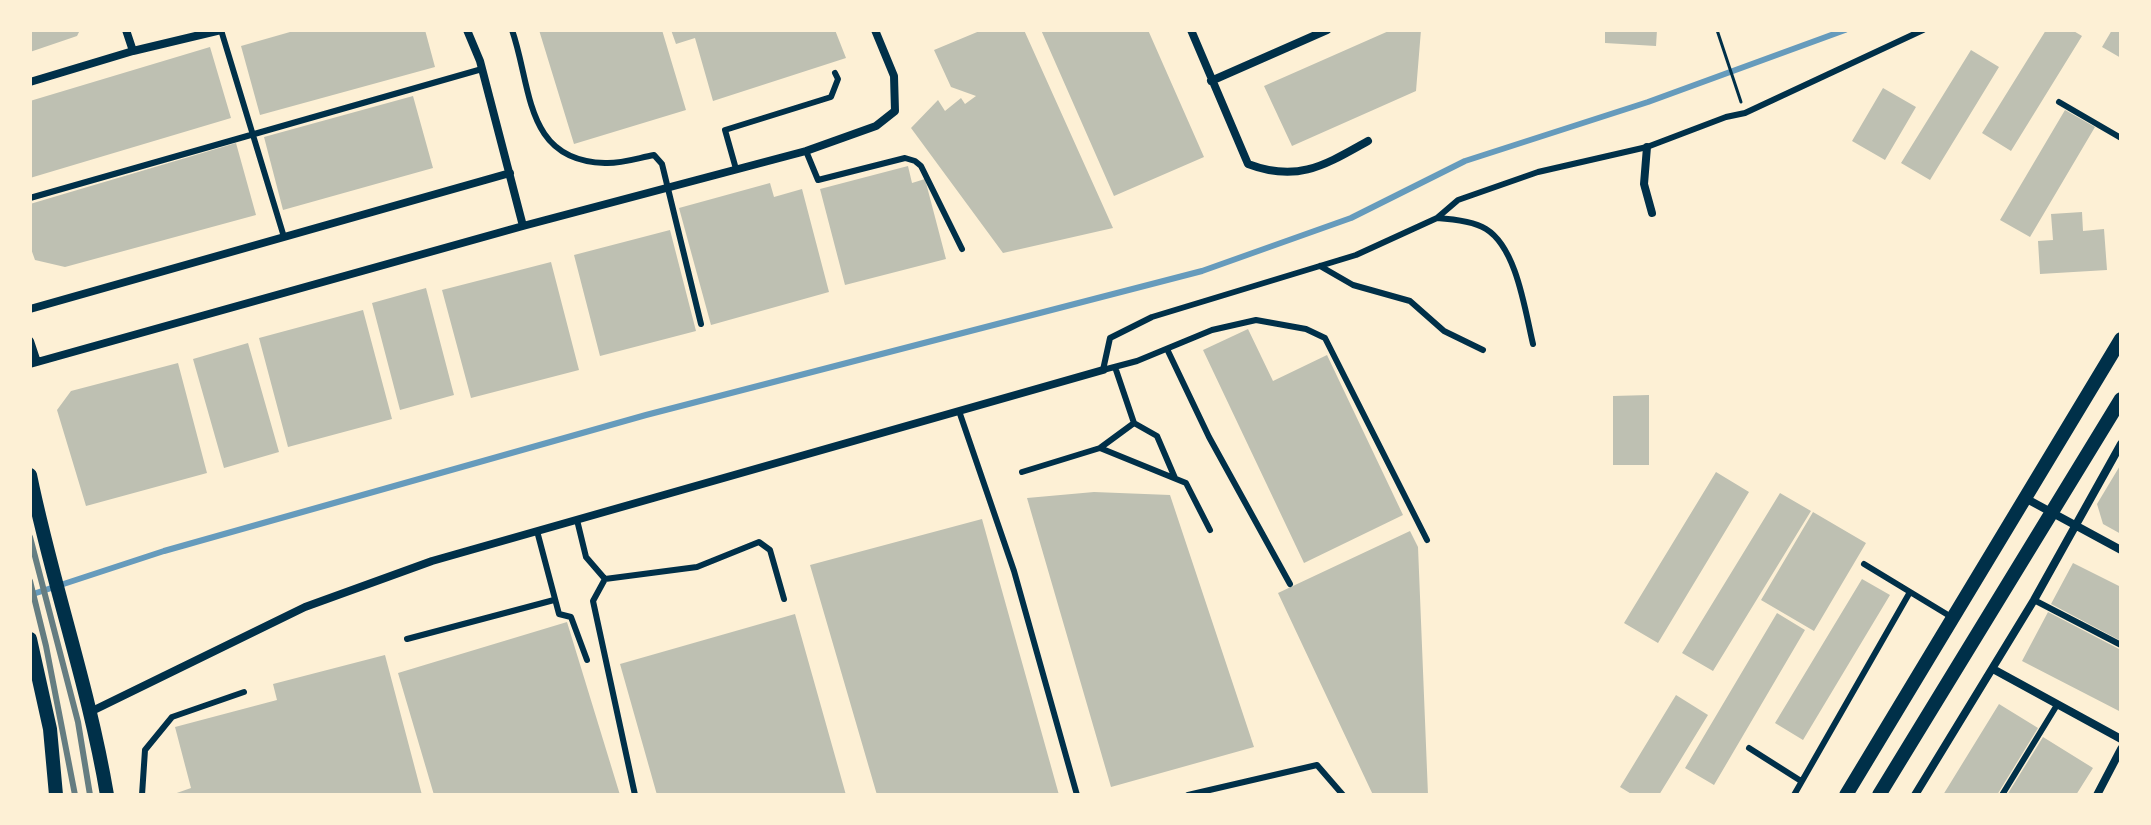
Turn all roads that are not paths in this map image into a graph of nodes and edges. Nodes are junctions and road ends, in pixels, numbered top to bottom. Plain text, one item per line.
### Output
1 (126, 30) edge
2 (221, 30) edge
3 (467, 30) edge
4 (512, 30) edge
5 (875, 30) edge
6 (1191, 30) edge
7 (1327, 30) edge
8 (1923, 30) edge
9 (133, 51) junction
10 (482, 69) junction
11 (835, 73) dead end
12 (1211, 81) junction
13 (30, 82) edge
14 (2059, 102) dead end
15 (252, 136) junction
16 (2121, 138) edge
17 (1368, 141) dead end
18 (1647, 147) junction
19 (806, 151) junction
20 (736, 169) junction
21 (510, 173) junction
22 (667, 190) junction
23 (30, 198) edge
24 (1652, 213) dead end
25 (1437, 218) junction
26 (523, 226) junction
27 (284, 237) junction
28 (962, 249) dead end
29 (1320, 266) junction
30 (30, 309) edge
31 (701, 324) dead end
32 (2121, 339) edge
33 (30, 341) edge
34 (1533, 344) dead end
35 (1167, 349) junction
36 (1483, 350) dead end
37 (33, 363) edge
38 (1115, 367) junction
39 (1103, 370) junction
40 (2121, 399) edge
41 (959, 411) junction
42 (1134, 423) junction
43 (2121, 444) edge
44 (1100, 448) junction
45 (1022, 472) dead end
46 (30, 475) edge
47 (1175, 479) junction
48 (2025, 498) junction
49 (2053, 513) junction
50 (577, 520) junction
51 (2075, 525) junction
52 (1210, 530) dead end
53 (537, 531) junction
54 (1427, 540) dead end
55 (2121, 550) edge
56 (1864, 564) dead end
57 (605, 579) junction
58 (1290, 584) dead end
59 (1910, 592) junction
60 (784, 599) dead end
61 (554, 600) junction
62 (2034, 600) junction
63 (1953, 618) junction
64 (407, 639) dead end
65 (31, 644) edge
66 (2121, 645) edge
67 (587, 660) dead end
68 (1993, 669) junction
69 (244, 692) dead end
70 (2057, 705) junction
71 (90, 712) junction
72 (2121, 739) edge
73 (1749, 748) dead end
74 (2121, 749) edge
75 (1801, 781) junction
76 (56, 795) edge
77 (107, 795) edge
78 (142, 795) edge
79 (635, 795) edge
80 (1077, 795) edge
81 (1188, 795) edge
82 (1343, 795) edge
83 (1794, 795) edge
84 (1846, 795) edge
85 (1879, 795) edge
86 (1915, 795) edge
87 (2002, 795) edge
88 (2097, 795) edge

1 - 9 street
2 - 9 street
2 - 15 lane
3 - 10 street
4 - 22 lane
5 - 19 street
6 - 12 street
7 - 12 street
8 - 18 lane
9 - 13 street
10 - 15 lane
10 - 21 street
11 - 20 lane
12 - 17 street
14 - 16 lane
15 - 23 lane
15 - 27 lane
18 - 24 street
18 - 25 lane
19 - 20 street
19 - 28 lane
20 - 22 street
21 - 26 street
21 - 27 street
22 - 26 street
22 - 31 lane
25 - 29 lane
25 - 34 lane
26 - 37 street
27 - 30 street
29 - 36 lane
29 - 39 lane
32 - 48 street
33 - 37 street
35 - 38 lane
35 - 54 lane
35 - 58 lane
38 - 39 lane
38 - 42 lane
39 - 41 street
40 - 49 street
41 - 50 street
41 - 80 lane
42 - 44 lane
42 - 47 lane
43 - 51 street
44 - 45 lane
44 - 47 lane
46 - 71 street
47 - 52 lane
48 - 49 street
48 - 63 street
49 - 51 street
49 - 85 street
50 - 53 street
50 - 57 lane
51 - 55 street
51 - 62 street
53 - 61 lane
53 - 71 street
56 - 59 lane
57 - 60 lane
57 - 79 lane
59 - 63 lane
59 - 75 lane
61 - 64 lane
61 - 67 lane
62 - 66 lane
62 - 68 street
63 - 84 street
65 - 76 street
68 - 70 street
68 - 86 street
69 - 78 lane
70 - 72 street
70 - 87 lane
71 - 77 street
73 - 75 lane
74 - 88 street
75 - 83 lane
81 - 82 lane

